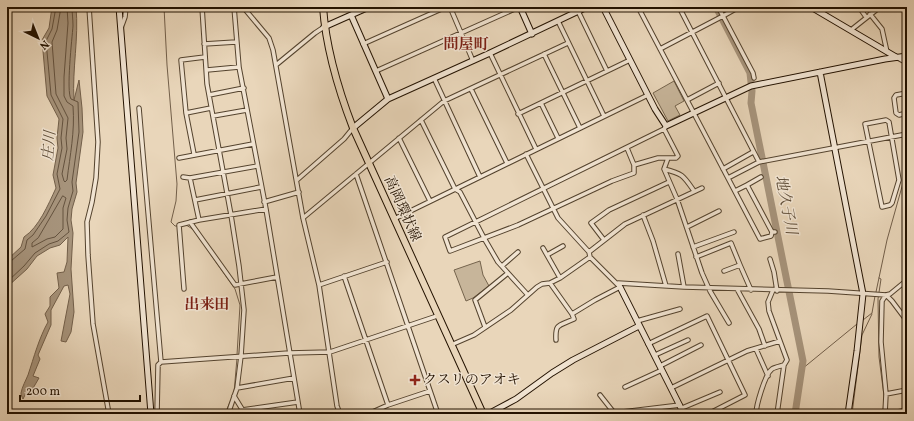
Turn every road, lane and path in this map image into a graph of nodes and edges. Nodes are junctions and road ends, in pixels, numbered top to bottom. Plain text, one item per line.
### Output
1 (89, 7) edge
2 (119, 7) edge
3 (126, 7) edge
4 (202, 7) edge
5 (234, 7) edge
6 (243, 7) edge
7 (323, 7) edge
8 (369, 7) edge
9 (446, 7) edge
10 (450, 7) edge
11 (520, 7) edge
12 (587, 7) edge
13 (603, 7) edge
14 (638, 7) edge
15 (679, 7) edge
16 (718, 7) edge
17 (739, 7) edge
18 (811, 7) edge
19 (825, 7) edge
20 (859, 7) edge
21 (880, 7) edge
22 (578, 11) junction
23 (820, 12) junction
24 (870, 14) junction
25 (351, 15) junction
26 (723, 16) junction
27 (866, 17) junction
28 (558, 21) junction
29 (324, 27) junction
30 (121, 29) junction
31 (851, 30) junction
32 (692, 32) junction
33 (461, 33) junction
34 (532, 34) junction
35 (236, 42) junction
36 (568, 43) junction
37 (204, 44) junction
38 (363, 44) junction
39 (660, 48) junction
40 (887, 52) junction
41 (490, 53) junction
42 (544, 54) junction
43 (907, 56) edge
44 (205, 57) junction
45 (896, 57) junction
46 (630, 60) junction
47 (473, 61) junction
48 (907, 63) edge
49 (276, 65) junction
50 (239, 67) junction
51 (207, 70) junction
52 (376, 71) junction
53 (607, 71) junction
54 (820, 72) junction
55 (500, 76) junction
56 (434, 78) junction
57 (754, 78) dead end
58 (586, 81) junction
59 (719, 84) junction
60 (244, 88) junction
61 (472, 89) junction
62 (563, 92) junction
63 (907, 93) edge
64 (648, 94) junction
65 (209, 95) junction
66 (726, 97) junction
67 (388, 99) junction
68 (687, 100) junction
69 (444, 101) junction
70 (540, 103) junction
71 (139, 108) dead end
72 (211, 108) junction
73 (247, 110) junction
74 (693, 112) junction
75 (907, 113) edge
76 (186, 114) junction
77 (518, 114) junction
78 (213, 116) junction
79 (604, 116) junction
80 (421, 120) junction
81 (665, 127) junction
82 (352, 128) junction
83 (580, 128) junction
84 (907, 134) edge
85 (891, 137) junction
86 (399, 138) junction
87 (558, 138) junction
88 (869, 141) junction
89 (253, 144) junction
90 (834, 147) junction
91 (627, 148) junction
92 (219, 149) junction
93 (536, 149) junction
94 (753, 152) junction
95 (194, 154) junction
96 (526, 154) junction
97 (179, 158) dead end
98 (668, 158) junction
99 (760, 162) junction
100 (508, 163) junction
101 (368, 164) junction
102 (634, 165) junction
103 (257, 166) junction
104 (664, 169) junction
105 (723, 169) junction
106 (223, 171) junction
107 (356, 174) junction
108 (183, 177) dead end
109 (480, 177) junction
110 (761, 177) dead end
111 (190, 178) junction
112 (728, 178) junction
113 (297, 180) junction
114 (669, 182) junction
115 (747, 185) junction
116 (261, 187) junction
117 (544, 188) junction
118 (702, 188) dead end
119 (455, 189) junction
120 (694, 191) junction
121 (735, 191) junction
122 (299, 192) junction
123 (226, 193) junction
124 (677, 199) junction
125 (195, 200) junction
126 (430, 201) junction
127 (264, 202) junction
128 (554, 208) junction
129 (266, 209) junction
130 (719, 211) dead end
131 (231, 215) junction
132 (643, 215) junction
133 (303, 218) junction
134 (394, 219) junction
135 (199, 220) junction
136 (190, 222) junction
137 (476, 222) junction
138 (686, 227) junction
139 (734, 232) dead end
140 (484, 238) junction
141 (604, 240) junction
142 (563, 246) dead end
143 (693, 247) junction
144 (543, 248) dead end
145 (518, 252) dead end
146 (589, 252) junction
147 (678, 254) dead end
148 (547, 255) junction
149 (590, 257) junction
150 (696, 257) junction
151 (770, 259) dead end
152 (386, 262) junction
153 (740, 265) junction
154 (502, 266) junction
155 (724, 271) dead end
156 (508, 273) junction
157 (344, 276) junction
158 (277, 277) junction
159 (560, 278) junction
160 (907, 280) edge
161 (241, 284) junction
162 (550, 284) junction
163 (319, 285) junction
164 (619, 285) junction
165 (666, 286) junction
166 (684, 287) junction
167 (709, 288) junction
168 (184, 289) dead end
169 (737, 289) junction
170 (751, 290) junction
171 (775, 290) junction
172 (527, 294) junction
173 (863, 294) junction
174 (886, 295) junction
175 (680, 309) dead end
176 (572, 314) junction
177 (438, 316) junction
178 (907, 321) edge
179 (729, 323) dead end
180 (638, 324) junction
181 (408, 326) junction
182 (485, 327) junction
183 (366, 340) junction
184 (556, 340) dead end
185 (688, 340) dead end
186 (780, 341) junction
187 (648, 344) junction
188 (451, 345) junction
189 (701, 345) dead end
190 (765, 346) junction
191 (756, 349) junction
192 (330, 352) junction
193 (289, 353) junction
194 (654, 355) junction
195 (241, 356) junction
196 (728, 361) junction
197 (161, 362) junction
198 (784, 365) junction
199 (661, 368) junction
200 (768, 376) junction
201 (294, 378) junction
202 (625, 387) dead end
203 (237, 388) junction
204 (671, 388) junction
205 (907, 390) edge
206 (430, 391) junction
207 (720, 392) dead end
208 (886, 394) junction
209 (600, 395) dead end
210 (234, 396) junction
211 (298, 402) junction
212 (388, 405) junction
213 (681, 407) junction
214 (242, 410) junction
215 (907, 410) edge
216 (109, 414) edge
217 (150, 414) edge
218 (157, 414) edge
219 (228, 414) edge
220 (244, 414) edge
221 (300, 414) edge
222 (340, 414) edge
223 (368, 414) edge
224 (438, 414) edge
225 (483, 414) edge
226 (488, 414) edge
227 (614, 414) edge
228 (684, 414) edge
229 (708, 414) edge
230 (756, 414) edge
231 (777, 414) edge
232 (848, 414) edge
233 (885, 414) edge
234 (888, 414) edge

1 - 216 street
2 - 30 street
3 - 30 street
4 - 37 street
5 - 35 street
6 - 49 street
7 - 29 main road, 高岡環状線
8 - 25 street
9 - 38 street
10 - 33 street
11 - 33 street
11 - 34 street
12 - 22 street
13 - 46 street
14 - 39 street
15 - 32 street
16 - 26 street
17 - 26 street
18 - 23 street
19 - 23 street
20 - 27 street
21 - 24 street
22 - 28 street
22 - 53 street
23 - 31 street
24 - 27 street
24 - 40 street
25 - 29 street
25 - 38 street
26 - 32 street
26 - 57 street
27 - 31 street
28 - 34 street
28 - 36 street
29 - 49 street
29 - 82 main road, 高岡環状線
30 - 217 street
31 - 40 street
32 - 39 street
32 - 59 street
33 - 47 street
33 - 52 street
34 - 41 street
35 - 37 street
35 - 50 street
36 - 42 street
36 - 58 street
37 - 44 street
38 - 52 street
39 - 68 street
40 - 45 street
41 - 47 street
41 - 55 street
42 - 55 street
42 - 62 street
43 - 45 street
44 - 51 street
44 - 76 street
45 - 48 street
45 - 54 street
46 - 53 street
46 - 64 street
47 - 56 street
49 - 113 street
50 - 51 street
50 - 60 street
51 - 65 street
52 - 67 street
53 - 58 street
54 - 66 street
54 - 90 street
55 - 61 street
55 - 77 street
56 - 67 street
56 - 69 street
58 - 62 street
58 - 79 street
59 - 66 street
59 - 68 street
60 - 65 street
60 - 73 street
61 - 69 street
61 - 100 street
62 - 70 street
62 - 83 street
63 - 75 street
64 - 79 street
64 - 81 street
65 - 72 street
66 - 74 street
66 - 94 street
67 - 82 street
68 - 74 street
69 - 80 street
69 - 109 street
70 - 77 street
70 - 87 street
71 - 197 street
72 - 76 street
72 - 78 street
73 - 78 street
73 - 89 street
74 - 81 street
74 - 105 street
76 - 95 street
77 - 93 street
78 - 92 street
79 - 83 street
80 - 86 street
80 - 119 street
81 - 91 street
81 - 98 street
82 - 101 main road, 高岡環状線
82 - 113 street
83 - 87 street
84 - 85 street
85 - 88 street
85 - 88 street
85 - 88 street
86 - 101 street
86 - 126 street
87 - 93 street
88 - 90 street
89 - 92 street
89 - 103 street
90 - 99 street
90 - 173 street
91 - 102 street
91 - 117 street
92 - 95 street
92 - 106 street
93 - 96 street
94 - 99 street
94 - 105 street
95 - 97 street
96 - 100 street
96 - 117 street
98 - 102 street
98 - 104 street
99 - 112 street
100 - 109 street
101 - 107 street
101 - 134 main road, 高岡環状線
102 - 128 street
103 - 106 street
103 - 116 street
104 - 114 street
104 - 120 street
105 - 112 street
106 - 111 street
106 - 123 street
107 - 133 street
107 - 152 street
108 - 111 street
109 - 119 street
110 - 115 street
111 - 125 street
112 - 121 street
113 - 122 street
114 - 124 street
114 - 141 street
115 - 121 street
115 - 121 street
116 - 123 street
116 - 127 street
117 - 128 street
117 - 137 street
118 - 120 street
119 - 126 street
119 - 137 street
120 - 124 street
122 - 127 street
122 - 133 street
123 - 125 street
123 - 131 street
124 - 132 street
124 - 138 street
125 - 135 street
126 - 134 street
127 - 129 street
128 - 140 street
128 - 146 street
129 - 131 street
129 - 158 street
130 - 138 street
131 - 135 street
131 - 161 street
132 - 141 street
132 - 165 street
133 - 163 street
134 - 177 main road, 高岡環状線
135 - 136 street
136 - 161 street
136 - 168 street
137 - 140 street
137 - 140 street
138 - 143 street
139 - 143 street
140 - 154 street
141 - 146 street
142 - 148 street
143 - 150 street
144 - 148 street
145 - 154 street
146 - 149 street
147 - 166 street
148 - 159 street
149 - 159 street
149 - 164 street
150 - 153 street
150 - 167 street
151 - 171 street
152 - 157 street
152 - 181 street
153 - 155 street
153 - 170 street
154 - 156 street
156 - 172 street
156 - 182 street
157 - 163 street
157 - 183 street
158 - 161 street
158 - 193 street
159 - 162 street
160 - 174 street
161 - 195 street
162 - 172 street
162 - 176 street
163 - 192 street
164 - 165 street
164 - 176 street
164 - 180 street
165 - 166 street
166 - 167 street
167 - 169 street
167 - 179 street
169 - 170 street
169 - 190 street
170 - 171 street
171 - 173 street
171 - 186 street
172 - 182 street
173 - 174 street
173 - 232 street
174 - 178 street
174 - 208 street
175 - 180 street
176 - 184 street
177 - 181 street
177 - 188 main road, 高岡環状線
180 - 187 street
180 - 226 street
181 - 183 street
181 - 206 street
182 - 188 street
183 - 192 street
183 - 212 street
185 - 194 street
186 - 190 street
186 - 198 street
187 - 194 street
187 - 196 street
188 - 225 main road, 高岡環状線
189 - 199 street
190 - 191 street
191 - 196 street
191 - 200 street
192 - 193 street
192 - 222 street
193 - 195 street
193 - 201 street
194 - 199 street
195 - 197 street
195 - 203 street
196 - 204 street
196 - 229 street
197 - 218 street
198 - 200 street
198 - 231 street
199 - 202 street
199 - 204 street
200 - 230 street
201 - 203 street
201 - 211 street
203 - 210 street
204 - 213 street
205 - 208 street
206 - 212 street
206 - 224 street
207 - 213 street
208 - 233 street
209 - 227 street
210 - 214 street
210 - 219 street
211 - 214 street
211 - 221 street
212 - 223 street
213 - 227 street
213 - 228 street
214 - 220 street
215 - 234 street

